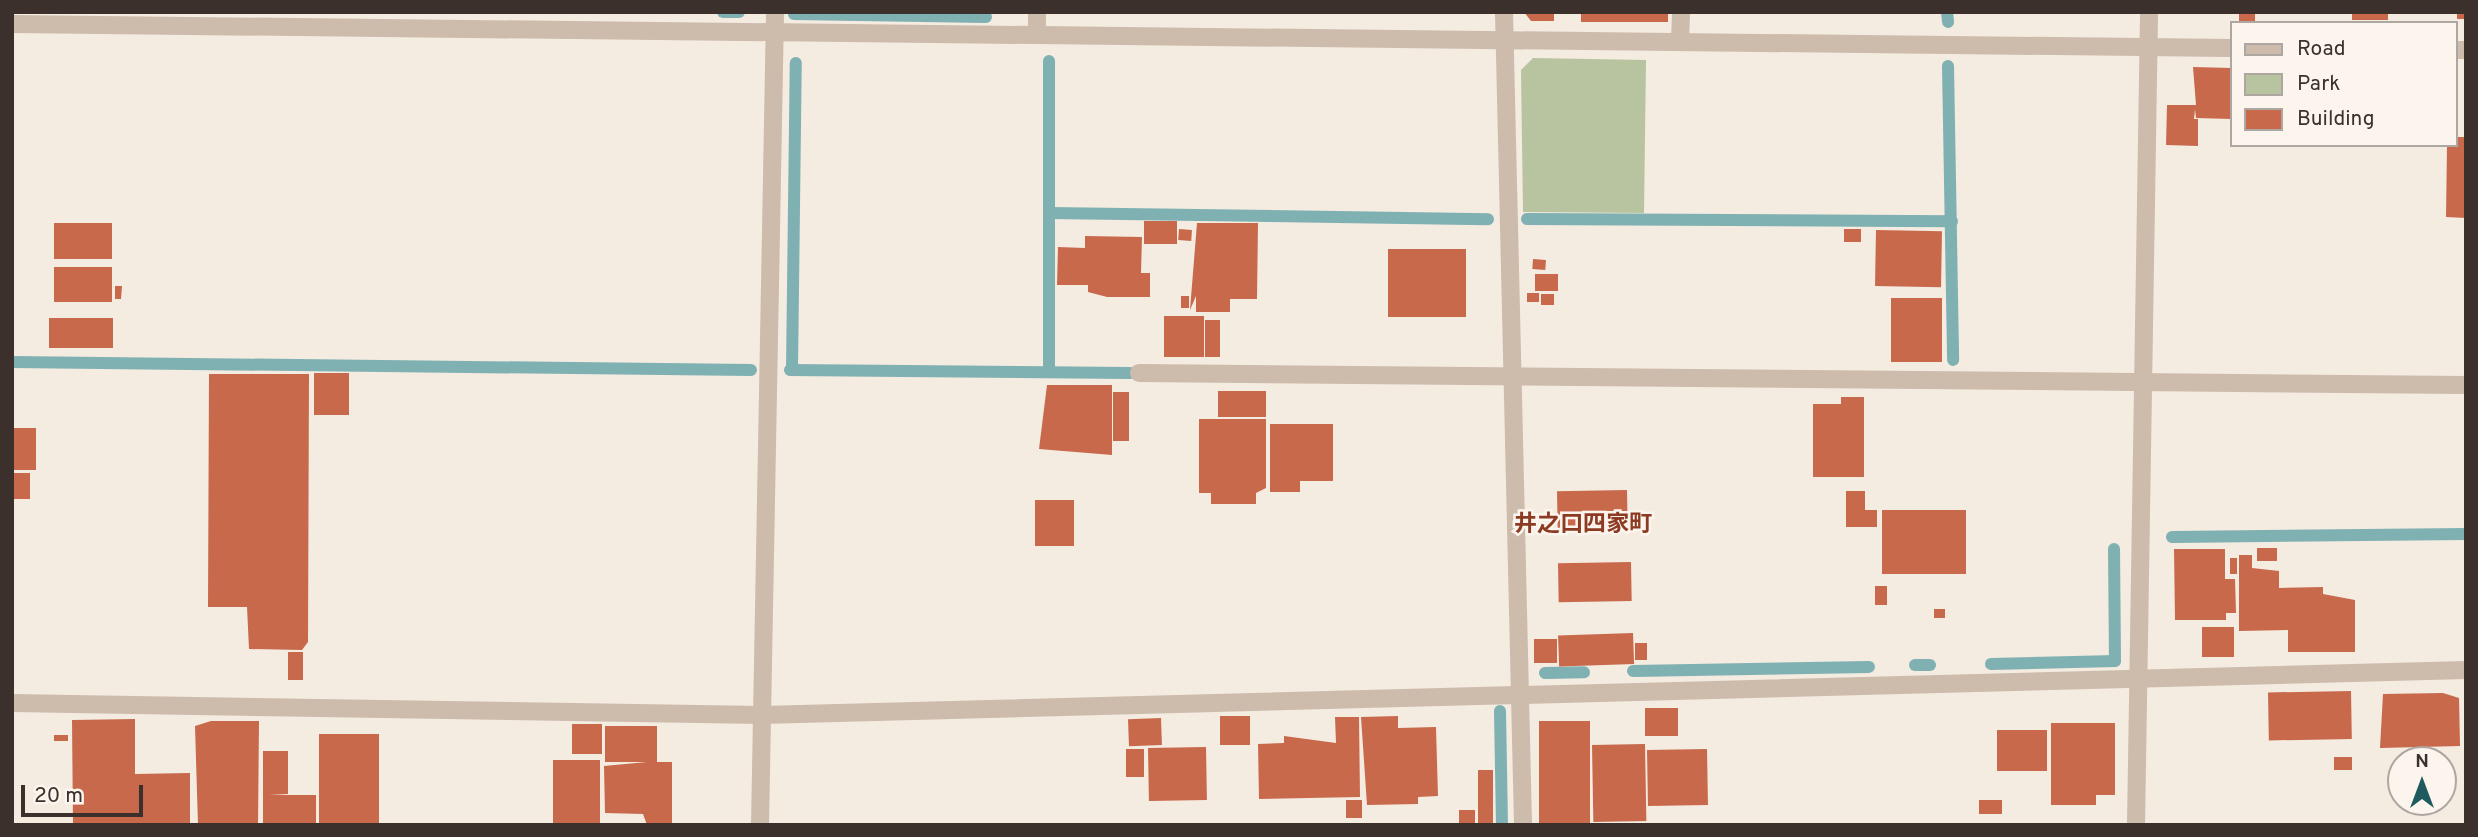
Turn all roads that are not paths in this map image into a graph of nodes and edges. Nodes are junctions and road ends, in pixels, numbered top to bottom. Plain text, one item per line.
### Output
1 (775, 12) edge
2 (1037, 12) edge
3 (1504, 12) edge
4 (1681, 12) edge
5 (2149, 12) edge
6 (329, 20) edge
7 (452, 21) edge
8 (12, 24) edge
9 (775, 32) junction
10 (1037, 34) junction
11 (1505, 40) junction
12 (1681, 42) junction
13 (2149, 47) junction
14 (2230, 48) edge
15 (1139, 373) dead end
16 (1513, 376) junction
17 (2142, 382) junction
18 (2466, 385) edge
19 (2466, 670) edge
20 (2135, 674) junction
21 (1520, 693) junction
22 (12, 703) edge
23 (762, 715) junction
24 (760, 825) edge
25 (1523, 825) edge
26 (2136, 825) edge

1 - 9 street
2 - 10 street
3 - 11 street
4 - 12 street
5 - 13 street
6 - 7 street
6 - 8 street
7 - 9 street
9 - 10 street
9 - 23 street
10 - 11 street
11 - 12 street
11 - 16 street
12 - 13 street
13 - 14 street
13 - 17 street
15 - 16 street
16 - 17 street
16 - 21 street
17 - 18 street
17 - 20 street
19 - 20 street
20 - 21 street
20 - 26 street
21 - 23 street
21 - 25 street
22 - 23 street
23 - 24 street

